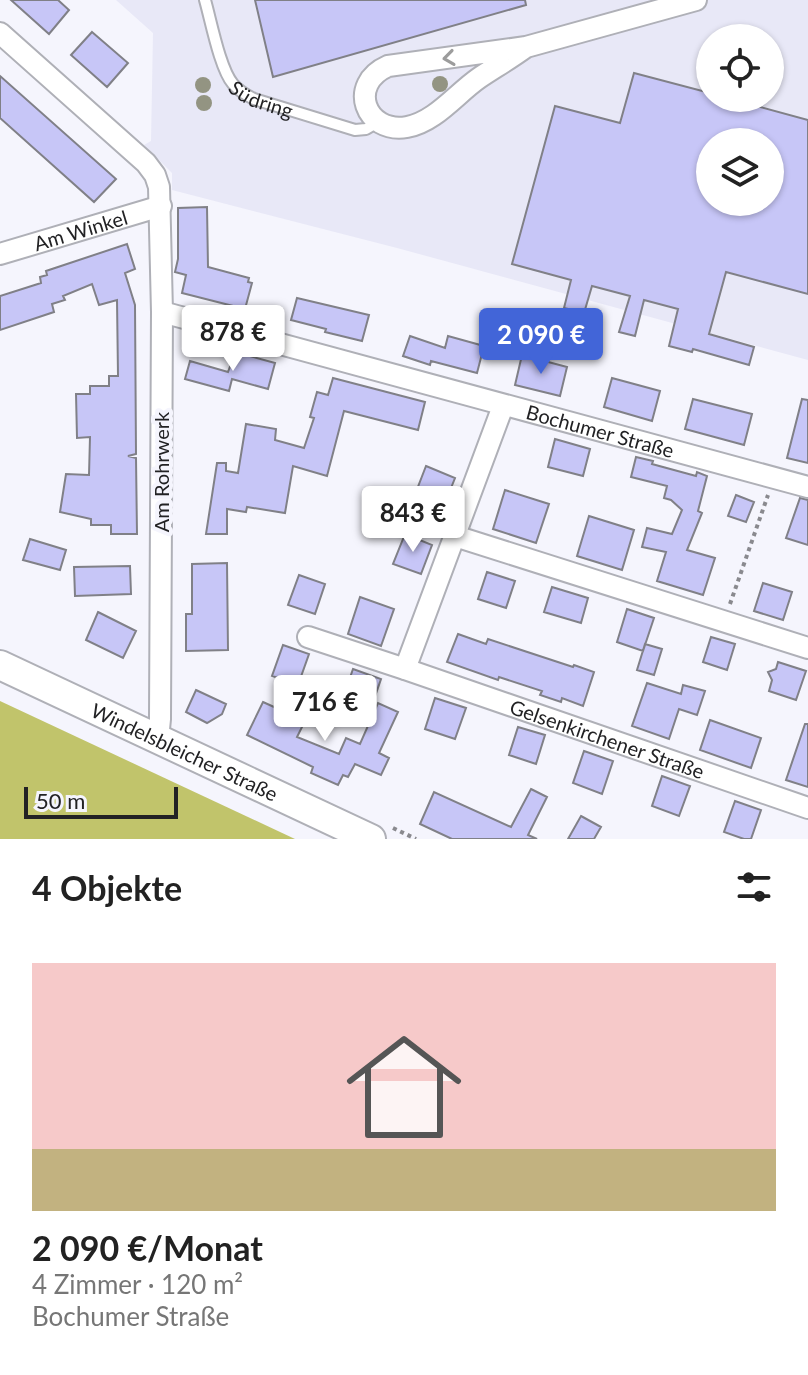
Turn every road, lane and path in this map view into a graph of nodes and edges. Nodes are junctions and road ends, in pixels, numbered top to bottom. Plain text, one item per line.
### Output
1 (205, 0) edge
2 (696, 0) edge
3 (0, 33) edge
4 (526, 47) junction
5 (378, 122) junction
6 (161, 206) junction
7 (0, 254) edge
8 (162, 312) junction
9 (503, 406) junction
10 (774, 478) junction
11 (808, 487) edge
12 (455, 536) junction
13 (724, 621) junction
14 (308, 637) dead end
15 (808, 648) edge
16 (0, 665) edge
17 (405, 669) junction
18 (158, 739) junction
19 (808, 808) edge
20 (371, 839) edge

1 - 5 lane, Südring
2 - 4 street, Südring
3 - 6 street, Am Rohrwerk
4 - 5 street, Südring
4 -> 5 street, Südring
6 - 7 street, Am Winkel
6 - 8 street, Am Rohrwerk
8 - 9 street, Bochumer Straße
8 - 18 street, Am Rohrwerk
9 - 10 street, Bochumer Straße
9 - 12 street
10 - 11 street, Bochumer Straße
10 - 13 path
12 - 13 street
12 - 17 street
13 - 15 street
14 - 17 street, Gelsenkirchener Straße
16 - 18 main road, Windelsbleicher Straße
17 - 19 street, Gelsenkirchener Straße
18 - 20 main road, Windelsbleicher Straße

